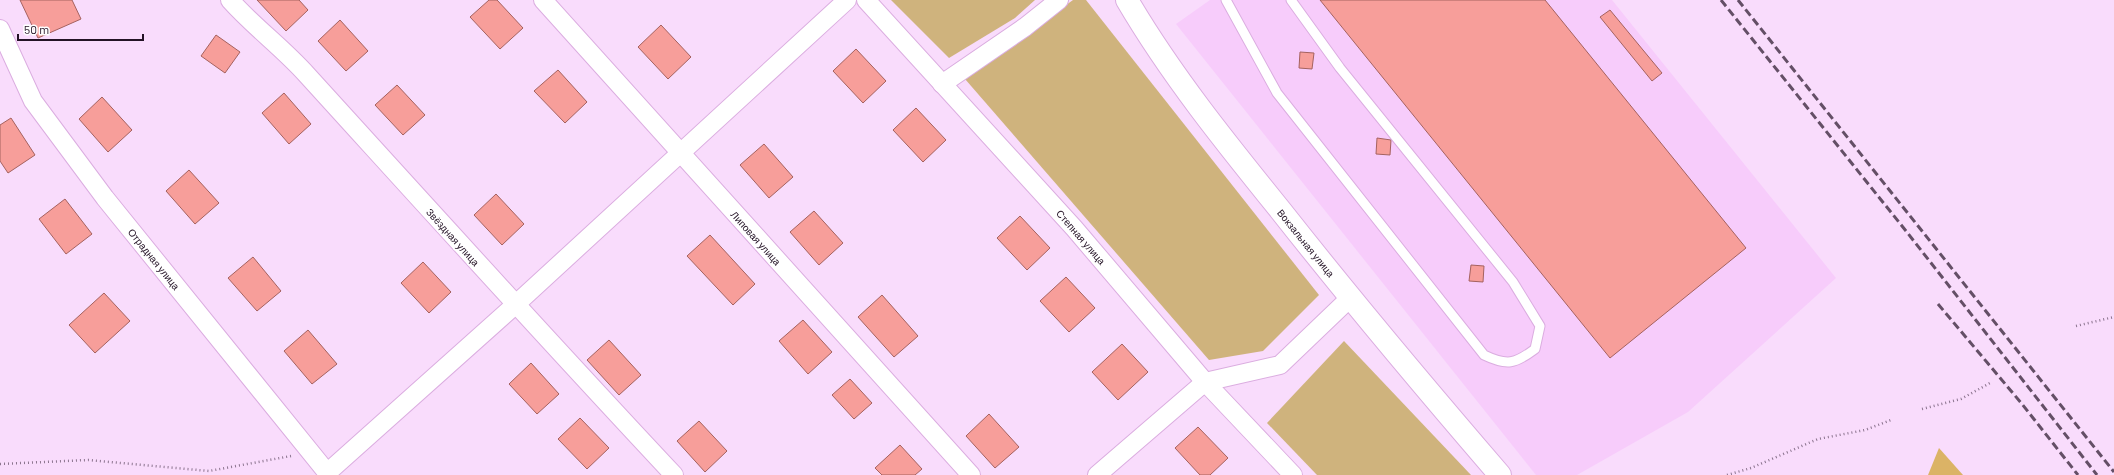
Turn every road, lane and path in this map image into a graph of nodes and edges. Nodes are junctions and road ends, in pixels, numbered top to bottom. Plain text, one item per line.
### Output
1 (230, 0) edge
2 (543, 0) edge
3 (847, 0) edge
4 (866, 0) edge
5 (1059, 0) edge
6 (1127, 0) edge
7 (1226, 0) edge
8 (1290, 0) edge
9 (0, 29) edge
10 (942, 84) junction
11 (681, 153) junction
12 (1350, 298) junction
13 (515, 305) junction
14 (2114, 317) edge
15 (2076, 326) dead end
16 (1205, 382) junction
17 (1990, 383) dead end
18 (1922, 409) dead end
19 (1891, 420) dead end
20 (310, 452) junction
21 (0, 464) edge
22 (328, 474) edge
23 (674, 475) edge
24 (971, 475) edge
25 (1096, 475) edge
26 (1293, 475) edge
27 (1500, 475) edge
28 (1727, 475) edge

1 - 13 street, Звёздная улица
2 - 11 street, Липовая улица
3 - 11 street
4 - 10 street, Степная улица
5 - 10 street
6 - 12 main road, Вокзальная улица
7 - 8 lane
9 - 20 street, Отрадная улица
10 - 16 street, Степная улица
11 - 13 street
11 - 24 street, Липовая улица
12 - 16 street
12 - 27 main road, Вокзальная улица
13 - 22 street
13 - 23 street, Звёздная улица
14 - 15 path
16 - 25 street
16 - 26 street, Степная улица
17 - 18 path
19 - 28 path
20 - 21 path
20 - 22 street, Отрадная улица

